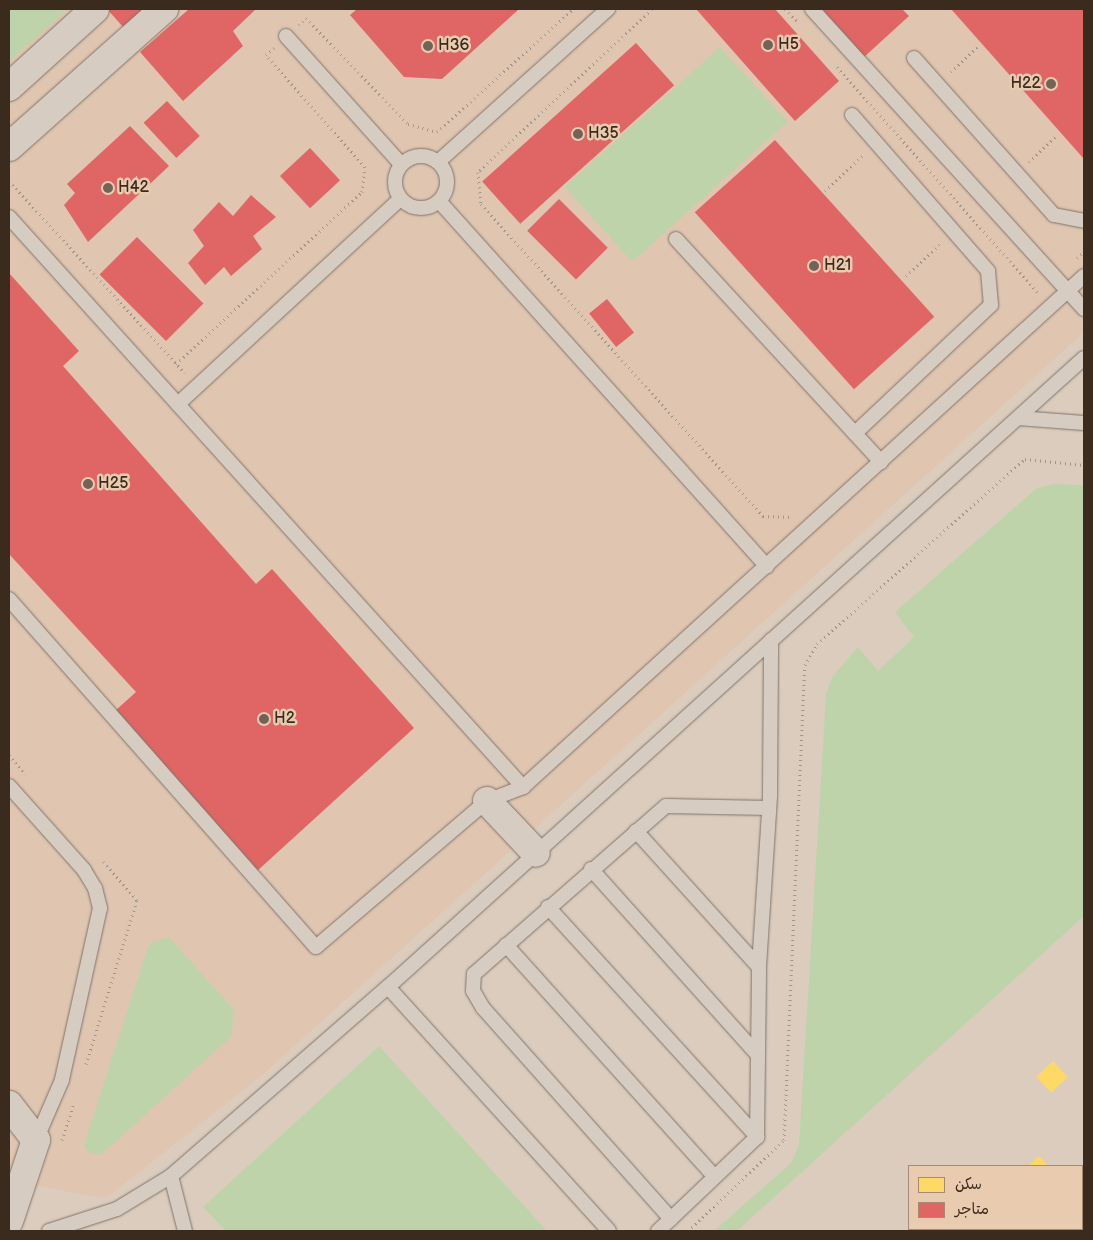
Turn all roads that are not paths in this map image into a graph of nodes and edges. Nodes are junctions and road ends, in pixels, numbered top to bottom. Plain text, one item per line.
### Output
1 (95, 9) edge
2 (164, 9) edge
3 (608, 9) edge
4 (812, 9) edge
5 (286, 36) road end
6 (914, 58) dead end
7 (9, 87) edge
8 (852, 115) dead end
9 (9, 148) edge
10 (438, 162) junction
11 (401, 164) junction
12 (400, 199) junction
13 (440, 201) junction
14 (9, 218) edge
15 (1084, 221) edge
16 (676, 238) dead end
17 (1084, 276) edge
18 (1068, 291) junction
19 (1084, 309) edge
20 (1084, 358) edge
21 (178, 404) junction
22 (1018, 418) junction
23 (1084, 423) edge
24 (854, 433) junction
25 (881, 462) junction
26 (767, 566) junction
27 (9, 599) edge
28 (771, 640) junction
29 (9, 786) edge
30 (524, 786) junction
31 (487, 801) junction
32 (768, 808) junction
33 (636, 831) junction
34 (536, 853) junction
35 (591, 869) junction
36 (548, 907) junction
37 (506, 945) junction
38 (758, 968) junction
39 (388, 987) junction
40 (757, 1054) junction
41 (9, 1105) edge
42 (757, 1137) junction
43 (36, 1140) junction
44 (171, 1176) junction
45 (715, 1177) junction
46 (671, 1219) junction
47 (9, 1221) edge
48 (49, 1231) edge
49 (185, 1231) edge
50 (609, 1231) edge
51 (658, 1231) edge

1 - 7 street
2 - 9 street
3 - 10 lane
4 - 18 lane
5 - 11 lane
6 - 15 lane
8 - 24 lane
10 - 11 lane
10 - 13 lane
11 - 12 lane
12 - 13 lane
12 - 21 lane
13 - 26 lane
14 - 21 lane
16 - 24 lane
17 - 18 lane
18 - 19 lane
18 - 25 lane
20 - 22 lane
21 - 30 lane
22 - 23 lane
22 - 28 lane
24 - 25 lane
25 - 26 lane
26 - 30 lane
27 - 31 lane
28 - 32 lane
28 - 34 lane
29 - 43 lane
30 - 31 lane
31 - 34 street
32 - 33 lane
32 - 38 lane
33 - 35 lane
33 - 38 lane
34 - 39 lane
35 - 36 lane
35 - 40 lane
36 - 37 lane
36 - 42 lane
37 - 45 lane
37 - 46 lane
38 - 40 lane
39 - 44 lane
39 - 50 lane
40 - 42 lane
41 - 43 street
42 - 45 lane
43 - 47 street
44 - 48 lane
44 - 49 lane
45 - 46 lane
46 - 51 lane

